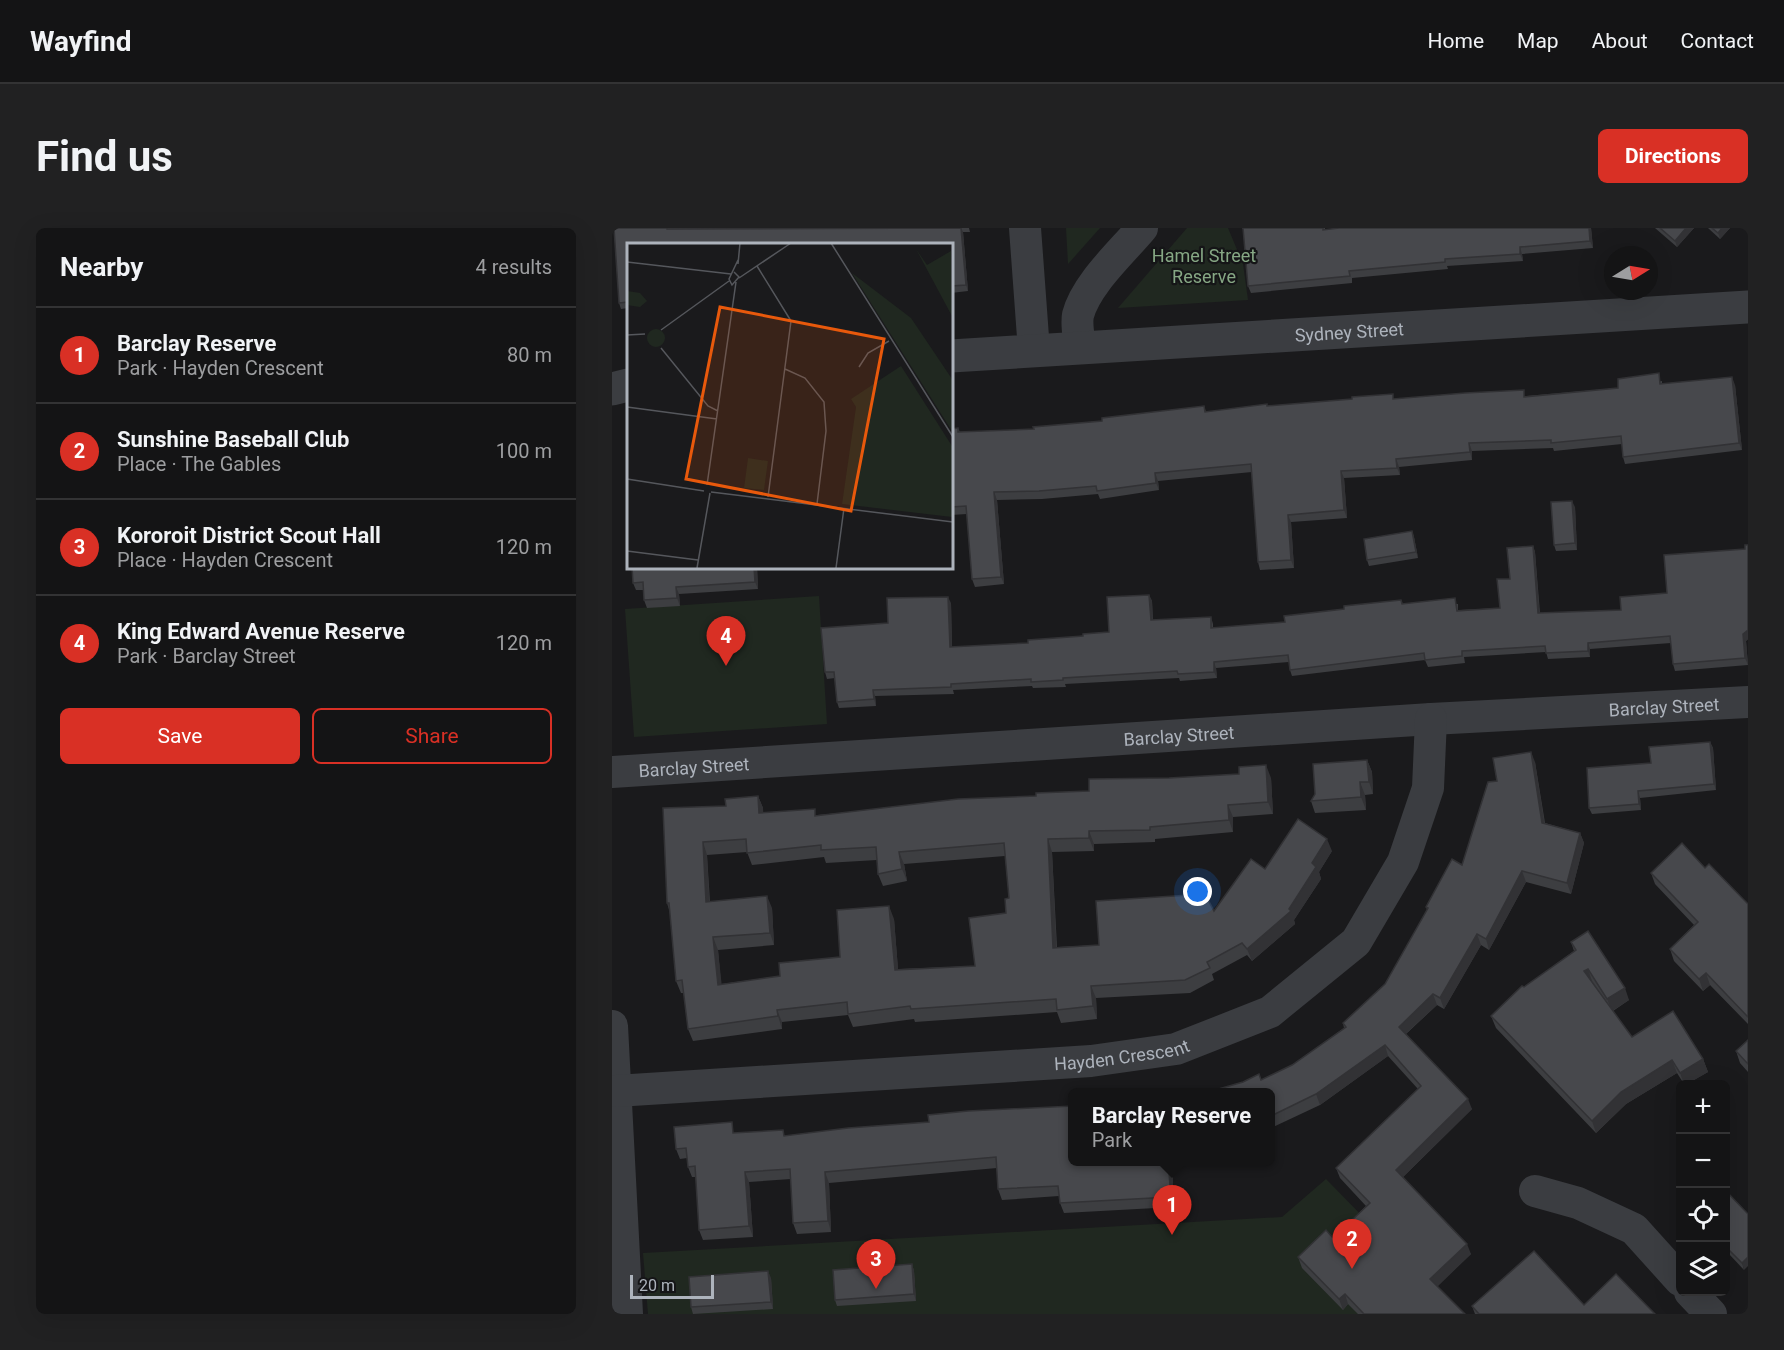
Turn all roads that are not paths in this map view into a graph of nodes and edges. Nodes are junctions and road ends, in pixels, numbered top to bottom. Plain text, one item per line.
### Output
1 (1025, 228) edge
2 (1142, 228) edge
3 (1748, 306) edge
4 (1080, 348) junction
5 (1034, 351) junction
6 (952, 356) edge
7 (612, 367) edge
8 (627, 369) edge
9 (627, 385) edge
10 (612, 389) edge
11 (1748, 702) edge
12 (1431, 719) junction
13 (612, 772) edge
14 (612, 1026) edge
15 (616, 1091) junction
16 (1535, 1191) dead end
17 (618, 1268) edge
18 (1676, 1275) edge
19 (1694, 1296) edge
20 (627, 1314) edge
21 (1711, 1314) edge

1 - 5 street
2 - 4 street
3 - 4 street, Sydney Street
4 - 5 street, Sydney Street
5 - 6 street, Sydney Street
7 - 8 street
9 - 10 street
11 - 12 street, Barclay Street
12 - 13 street, Barclay Street
12 - 15 street, Hayden Crescent
14 - 15 street
15 - 17 street
16 - 18 street
17 - 20 street
19 - 21 street

